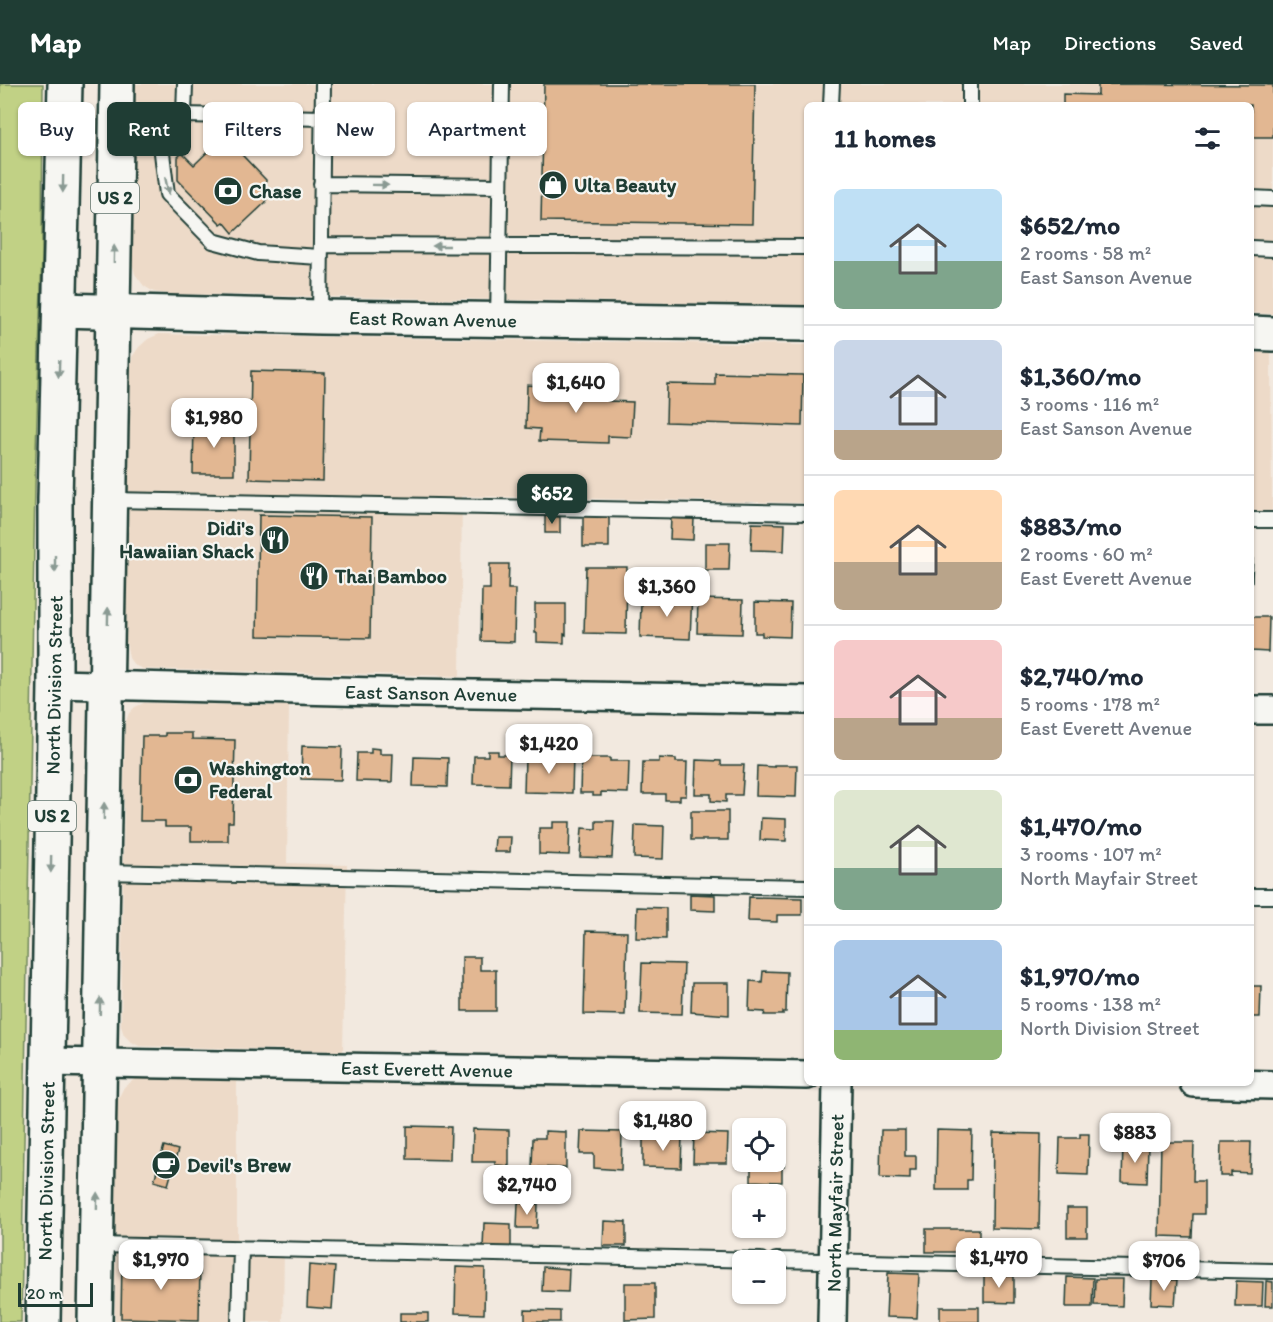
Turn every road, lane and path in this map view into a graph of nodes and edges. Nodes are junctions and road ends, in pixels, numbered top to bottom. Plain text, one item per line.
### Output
1 (65, 84) edge
2 (117, 84) edge
3 (185, 84) edge
4 (323, 84) edge
5 (502, 84) edge
6 (832, 84) edge
7 (970, 84) edge
8 (184, 102) edge
9 (322, 102) edge
10 (831, 102) edge
11 (970, 102) edge
12 (191, 115) edge
13 (315, 118) edge
14 (162, 156) edge
15 (321, 156) edge
16 (321, 184) junction
17 (500, 186) junction
18 (1254, 198) edge
19 (1273, 199) edge
20 (499, 246) junction
21 (804, 247) edge
22 (1254, 248) edge
23 (1273, 249) edge
24 (321, 251) junction
25 (60, 310) junction
26 (113, 312) junction
27 (320, 317) junction
28 (498, 320) junction
29 (804, 324) edge
30 (1254, 333) edge
31 (1273, 334) edge
32 (110, 500) junction
33 (804, 513) edge
34 (1254, 520) edge
35 (1273, 520) edge
36 (55, 684) junction
37 (106, 686) junction
38 (804, 700) edge
39 (1254, 710) edge
40 (1273, 710) edge
41 (103, 872) junction
42 (804, 887) edge
43 (1254, 896) edge
44 (1273, 896) edge
45 (47, 1062) junction
46 (99, 1063) junction
47 (804, 1075) edge
48 (1254, 1085) edge
49 (1273, 1085) edge
50 (837, 1086) edge
51 (97, 1245) junction
52 (241, 1248) junction
53 (732, 1259) edge
54 (786, 1260) edge
55 (834, 1262) junction
56 (1273, 1271) edge
57 (44, 1322) edge
58 (95, 1322) edge
59 (239, 1322) edge
60 (832, 1322) edge

1 -> 25 main road, North Division Street / US 2
26 -> 2 main road, US 2
3 - 8 lane
4 - 9 lane
5 - 17 lane
6 - 10 lane
7 - 11 lane
12 - 13 lane
14 -> 24 lane
15 - 16 lane
16 -> 17 lane
16 - 24 lane
17 - 20 lane
18 - 19 lane
20 - 21 lane
20 -> 24 lane
20 - 28 lane
22 - 23 lane
24 - 27 lane
25 - 26 main road, East Rowan Avenue
25 -> 36 main road, North Division Street / US 2
26 - 27 main road, East Rowan Avenue
26 - 32 main road, US 2
27 - 28 main road, East Rowan Avenue
28 - 29 main road, East Rowan Avenue
30 - 31 main road
32 - 33 lane
37 -> 32 main road, US 2
34 - 35 lane
36 - 37 street, East Sanson Avenue
36 -> 45 main road, North Division Street / US 2
37 - 38 street, East Sanson Avenue
41 -> 37 main road, US 2
39 - 40 street
41 - 42 lane
46 -> 41 main road, US 2
43 - 44 lane
45 - 46 street, East Everett Avenue
45 - 57 main road, North Division Street / US 2
46 - 47 street, East Everett Avenue
51 -> 46 main road, US 2
48 - 49 street
50 - 55 street, North Mayfair Street
51 - 52 lane
51 - 58 main road, US 2
52 - 53 lane
52 - 59 lane
54 - 55 lane
55 - 56 lane
55 - 60 street, North Mayfair Street

